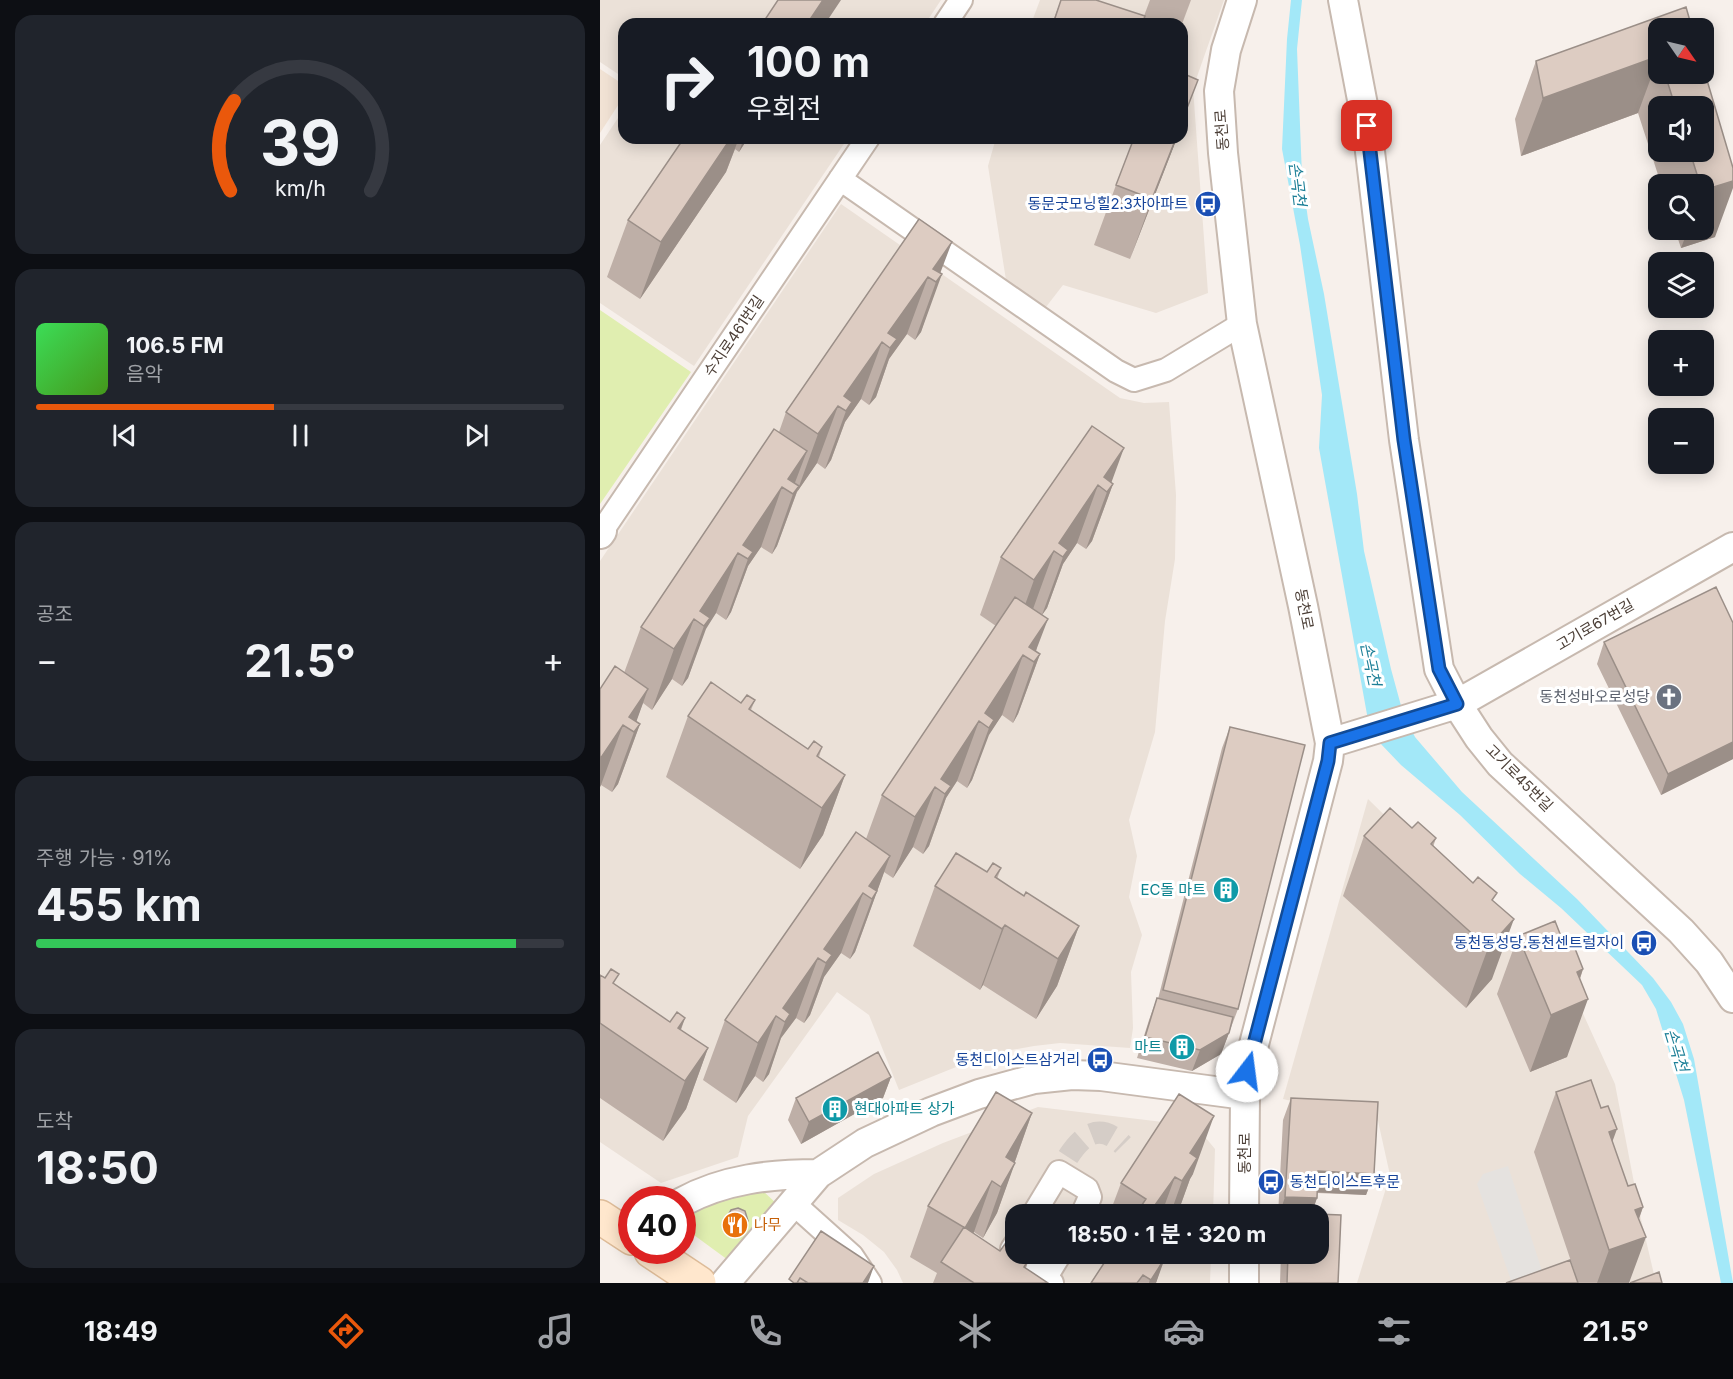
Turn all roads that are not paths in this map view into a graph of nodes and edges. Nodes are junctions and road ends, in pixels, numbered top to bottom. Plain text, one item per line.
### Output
1 (961, 0) edge
2 (1242, 0) edge
3 (1343, 0) edge
4 (949, 18) edge
5 (864, 144) edge
6 (840, 179) junction
7 (1242, 324) junction
8 (601, 532) edge
9 (1733, 547) edge
10 (1457, 704) junction
11 (1340, 740) junction
12 (1733, 998) edge
13 (1245, 1095) junction
14 (818, 1174) junction
15 (696, 1196) edge
16 (793, 1203) junction
17 (1040, 1204) edge
18 (1087, 1204) edge
19 (1244, 1204) edge
20 (600, 1217) edge
21 (618, 1229) edge
22 (670, 1264) edge
23 (1025, 1264) edge
24 (1056, 1264) edge
25 (1244, 1264) edge
26 (1049, 1280) edge
27 (699, 1283) edge
28 (725, 1283) edge
29 (870, 1283) edge
30 (1244, 1283) edge

1 - 4 street
2 - 7 street, 동천로
3 - 10 street, 고기로45번길
5 - 6 street, 수지로461번길
6 - 7 street
6 - 8 street, 수지로461번길
7 - 11 street, 동천로
9 - 10 street, 고기로67번길
10 - 11 street, 고기로67번길
10 - 12 street, 고기로45번길
11 - 13 street, 동천로
13 - 14 street
13 - 19 street, 동천로
14 - 15 street
14 - 16 street
16 - 28 street
16 - 29 street
17 - 18 street
20 - 21 main road
22 - 27 main road
23 - 26 street
24 - 26 street
25 - 30 street

